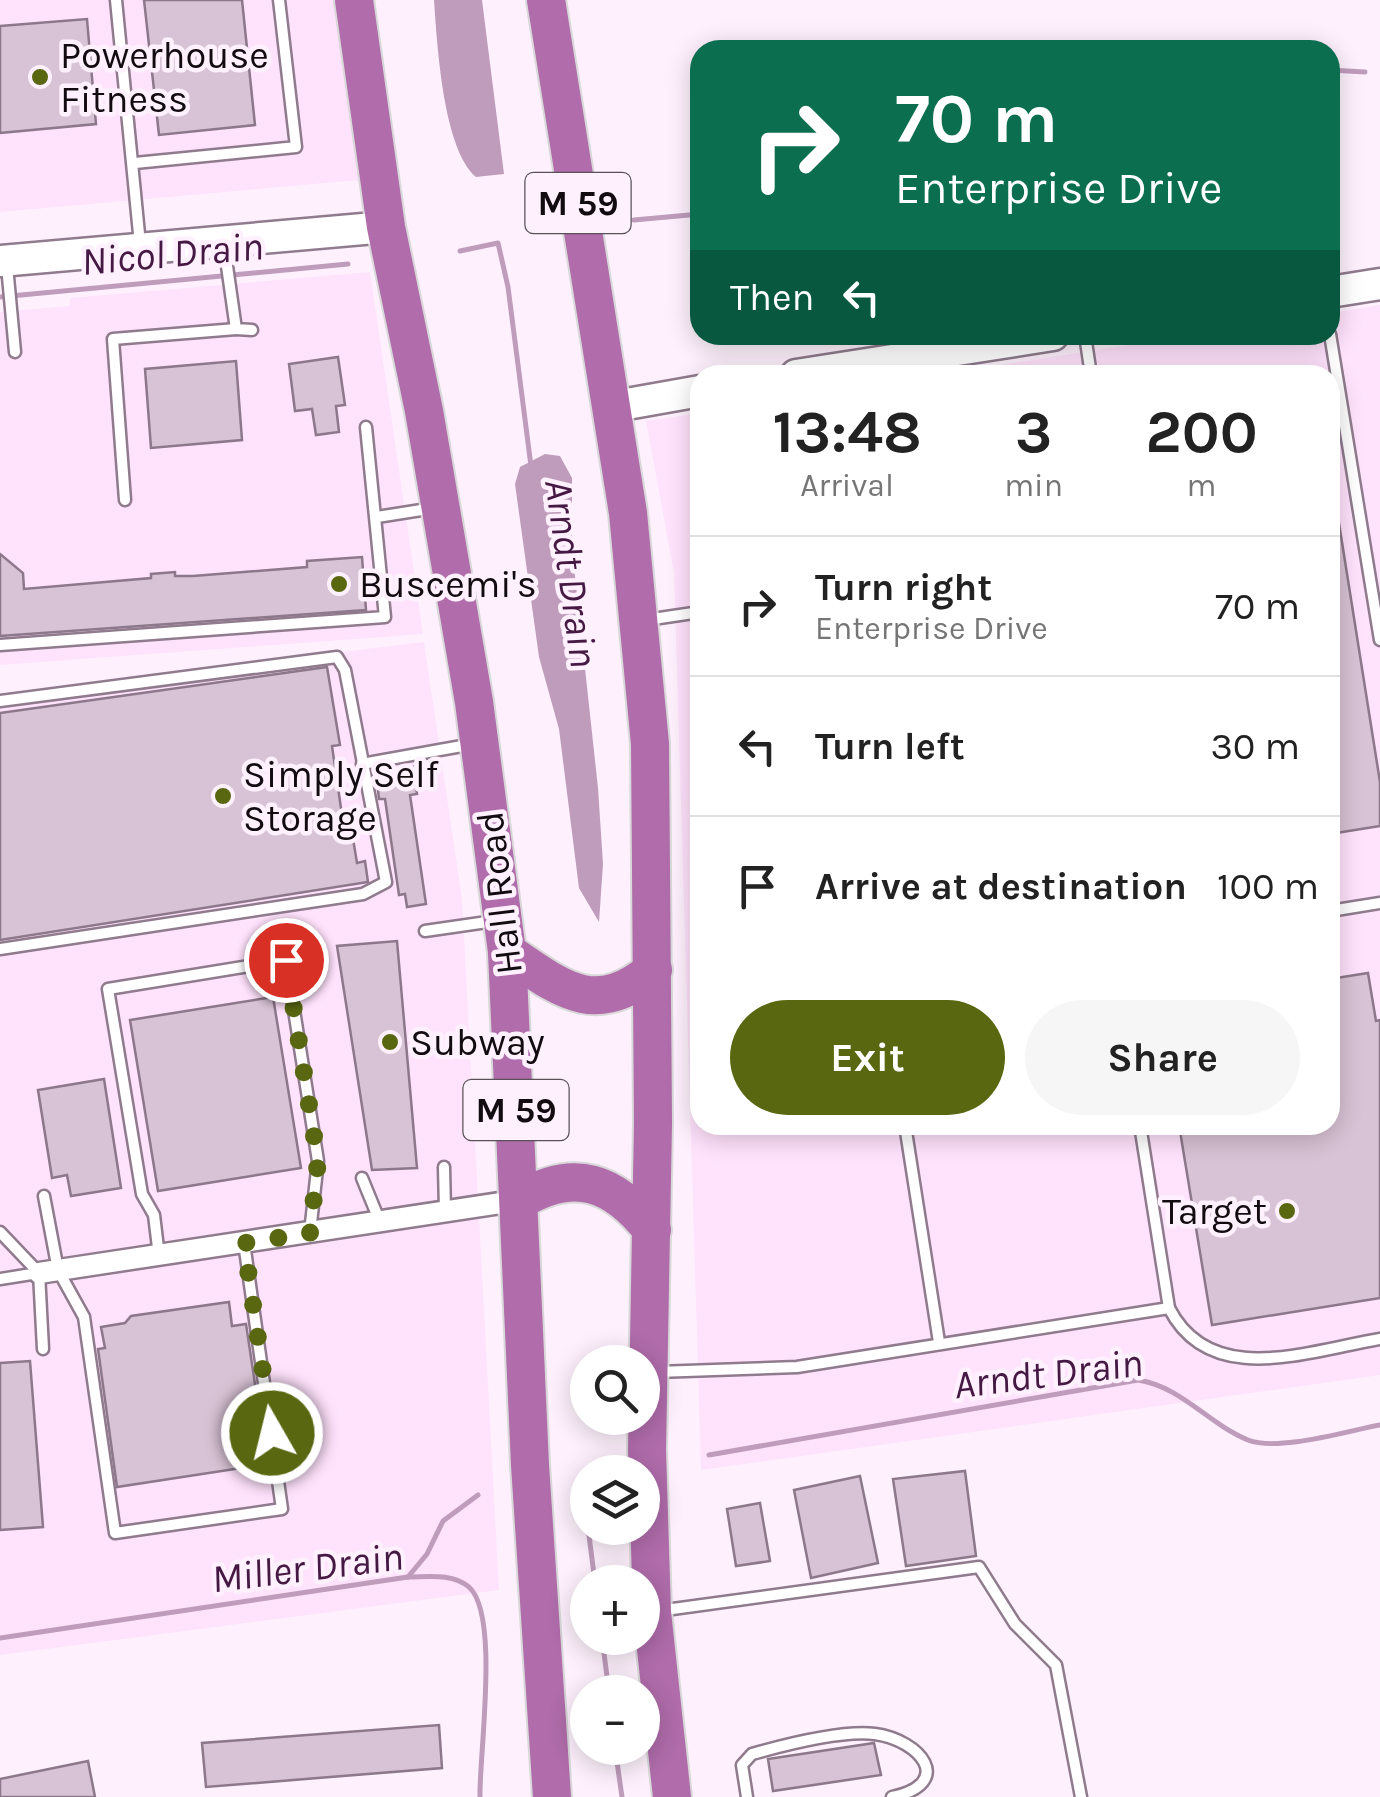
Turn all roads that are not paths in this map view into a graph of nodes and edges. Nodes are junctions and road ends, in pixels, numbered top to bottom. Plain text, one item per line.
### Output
1 (116, 0) edge
2 (279, 0) edge
3 (354, 0) edge
4 (546, 0) edge
5 (135, 163) junction
6 (386, 227) junction
7 (223, 240) junction
8 (140, 250) junction
9 (3, 260) edge
10 (1380, 284) edge
11 (1340, 290) edge
12 (236, 329) junction
13 (252, 330) dead end
14 (999, 345) edge
15 (15, 352) dead end
16 (892, 365) edge
17 (690, 393) edge
18 (1340, 395) edge
19 (610, 406) junction
20 (366, 427) dead end
21 (125, 500) dead end
22 (440, 508) junction
23 (378, 517) junction
24 (690, 614) edge
25 (640, 621) junction
26 (1380, 640) edge
27 (0, 646) edge
28 (0, 701) edge
29 (479, 743) junction
30 (362, 764) junction
31 (1380, 902) edge
32 (1340, 909) edge
33 (425, 931) dead end
34 (505, 936) junction
35 (0, 949) edge
36 (653, 970) junction
37 (907, 1135) edge
38 (1142, 1135) edge
39 (444, 1167) dead end
40 (362, 1178) dead end
41 (44, 1196) dead end
42 (520, 1200) junction
43 (445, 1212) junction
44 (380, 1222) junction
45 (652, 1230) junction
46 (0, 1232) edge
47 (310, 1233) junction
48 (244, 1243) junction
49 (159, 1256) junction
50 (48, 1272) junction
51 (0, 1278) edge
52 (1169, 1308) junction
53 (1380, 1339) edge
54 (939, 1342) junction
55 (651, 1345) edge
56 (44, 1349) dead end
57 (660, 1372) edge
58 (648, 1435) edge
59 (651, 1565) edge
60 (660, 1611) edge
61 (657, 1655) edge
62 (552, 1797) edge
63 (672, 1797) edge
64 (747, 1797) edge
65 (892, 1797) edge
66 (1081, 1797) edge

1 - 5 lane
2 - 5 lane
3 - 6 highway, Hall Road / M 59
4 - 19 highway, M 59
5 - 8 lane
6 - 7 street
6 - 22 highway, Hall Road / M 59
7 - 8 street
7 - 12 lane
8 - 9 street
9 - 15 lane
10 - 11 street
12 - 13 lane
12 - 21 lane
14 - 16 street
17 - 19 street
18 - 26 lane
19 - 25 highway, M 59
20 - 23 lane
22 - 23 lane
22 - 29 highway, Hall Road / M 59
23 - 27 lane
24 - 25 lane
25 - 36 highway, M 59
28 - 30 lane
29 - 30 lane
29 - 34 highway, Hall Road / M 59
30 - 35 lane
31 - 32 lane
33 - 34 lane
34 - 36 highway
34 - 42 highway, Hall Road / M 59
36 - 45 highway, M 59
37 - 54 lane
38 - 52 lane
39 - 43 lane
40 - 44 lane
41 - 50 lane
42 - 43 street
42 - 45 highway
42 - 62 highway, Hall Road / M 59
43 - 44 street
44 - 47 street
45 - 55 highway, M 59
46 - 50 lane
47 - 48 street
47 - 49 lane
48 - 49 street
48 - 50 lane
49 - 50 street
50 - 51 lane
50 - 56 lane
52 - 53 lane
52 - 54 lane
54 - 57 lane
58 - 59 highway, M 59
60 - 66 lane
61 - 63 highway, M 59
64 - 65 lane

